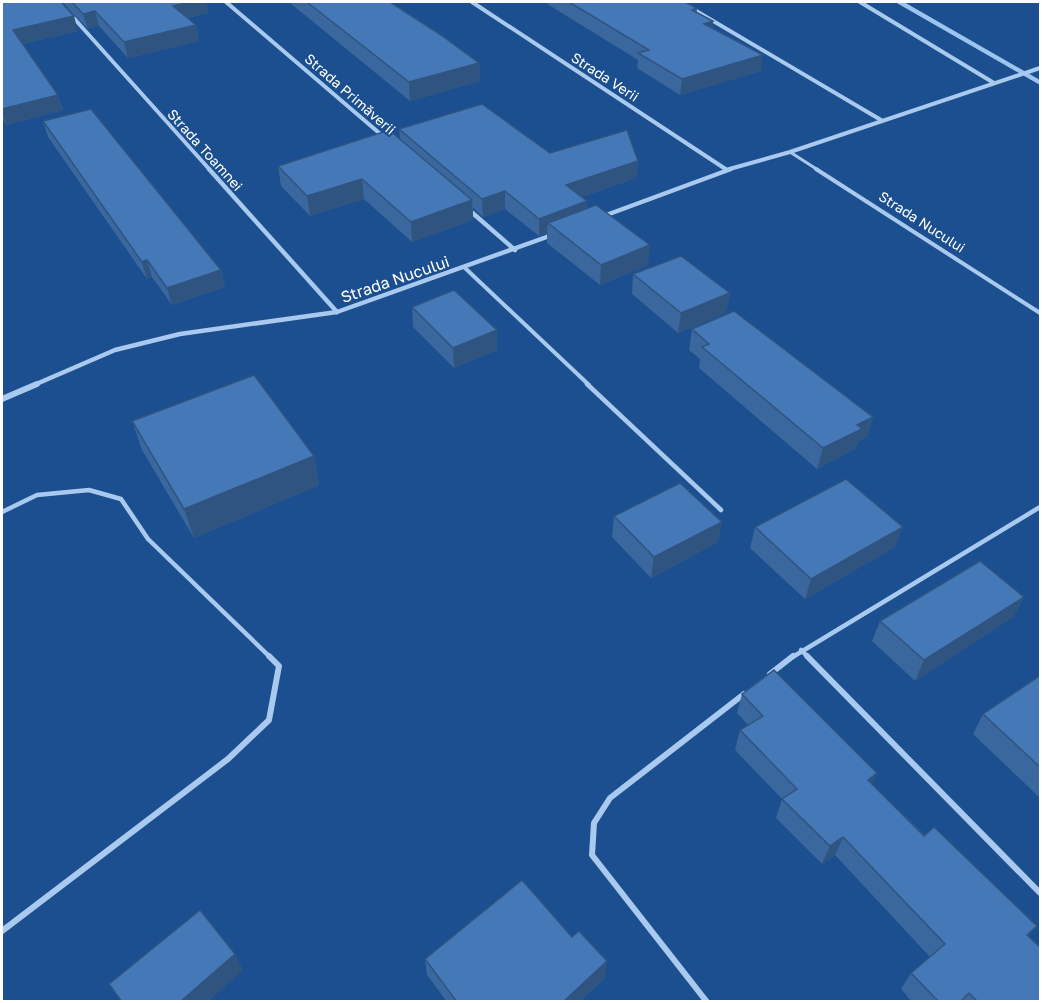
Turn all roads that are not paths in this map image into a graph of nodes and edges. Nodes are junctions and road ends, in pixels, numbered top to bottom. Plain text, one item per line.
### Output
1 (226, 2) edge
2 (472, 2) edge
3 (681, 2) edge
4 (860, 2) edge
5 (66, 10) edge
6 (1040, 69) edge
7 (994, 82) junction
8 (881, 120) junction
9 (389, 141) edge
10 (790, 152) junction
11 (727, 170) junction
12 (461, 203) edge
13 (593, 220) edge
14 (560, 233) edge
15 (515, 250) junction
16 (465, 268) junction
17 (337, 312) junction
18 (1041, 313) edge
19 (2, 399) edge
20 (1041, 507) edge
21 (721, 510) dead end
22 (2, 512) edge
23 (801, 650) junction
24 (765, 678) edge
25 (747, 692) edge
26 (1041, 892) edge
27 (2, 931) edge
28 (708, 1002) edge

1 - 9 street, Strada Primăverii
2 - 11 street, Strada Verii
3 - 8 street
4 - 7 street
5 - 17 street, Strada Toamnei
6 - 7 street
7 - 8 street
8 - 10 street
10 - 11 street
10 - 18 lane, Strada Nucului
11 - 13 street
12 - 15 street
14 - 15 street, Strada Nucului
15 - 16 street, Strada Nucului
16 - 17 street, Strada Nucului
16 - 21 lane
17 - 19 street, Strada Nucului
20 - 23 lane
22 - 27 lane
23 - 24 lane
23 - 26 lane
25 - 28 lane

